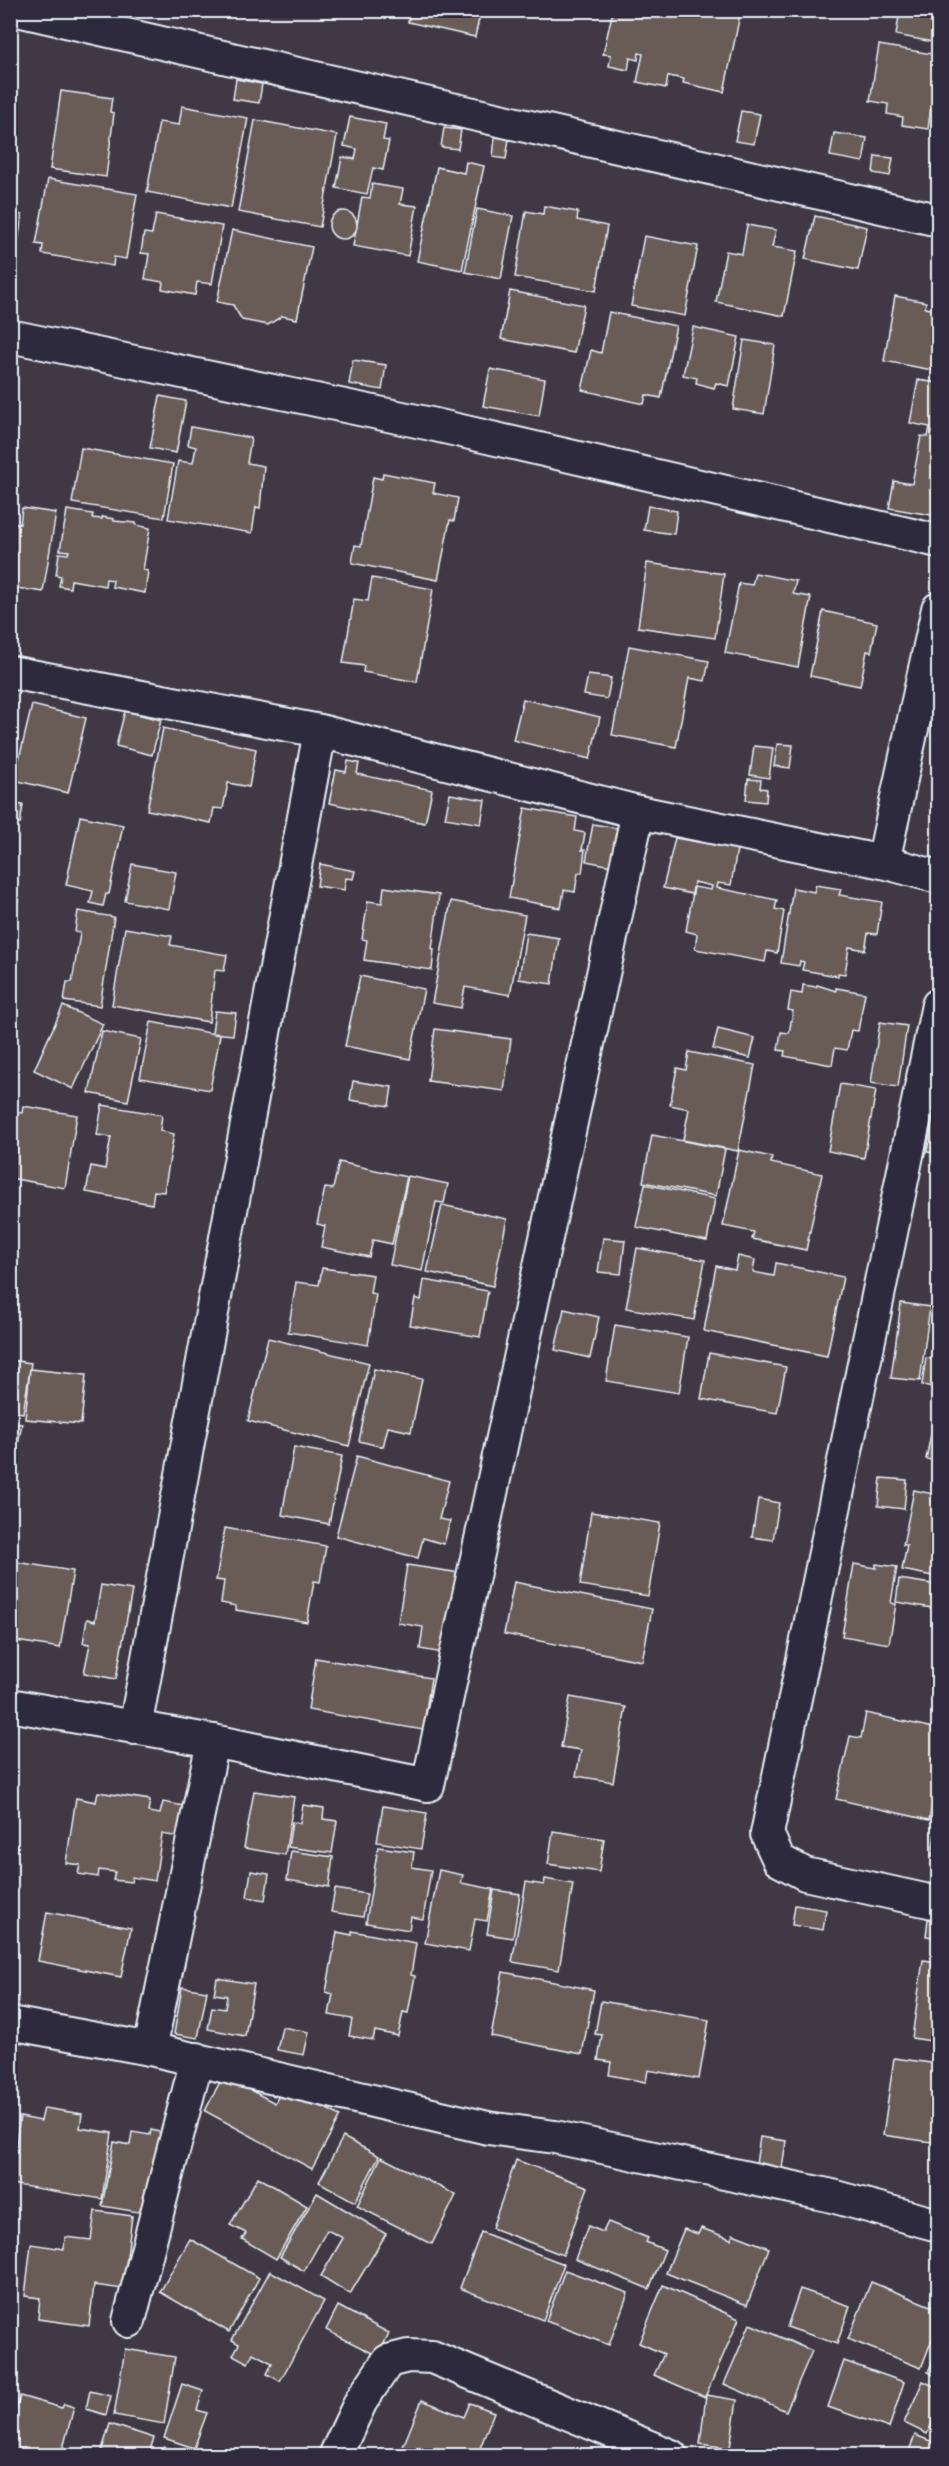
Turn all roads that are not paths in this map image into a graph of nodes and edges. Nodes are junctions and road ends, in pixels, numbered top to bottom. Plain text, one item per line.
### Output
1 (17, 10) edge
2 (939, 220) edge
3 (10, 336) edge
4 (939, 541) edge
5 (939, 609) edge
6 (10, 672) edge
7 (320, 730) junction
8 (638, 812) junction
9 (883, 862) junction
10 (939, 877) edge
11 (939, 1005) edge
12 (10, 1705) edge
13 (135, 1728) junction
14 (213, 1741) junction
15 (939, 1903) edge
16 (10, 2023) edge
17 (150, 2049) junction
18 (197, 2059) junction
19 (939, 2225) edge
20 (129, 2321) dead end
21 (335, 2456) edge
22 (671, 2456) edge

1 - 2 street
3 - 4 street
5 - 9 street
6 - 7 street
7 - 8 street
7 - 13 street
8 - 9 street
8 - 14 street
9 - 10 street
11 - 15 street
12 - 13 street
13 - 14 street
14 - 17 street
16 - 17 street
17 - 18 street
18 - 19 street
18 - 20 street
21 - 22 street

